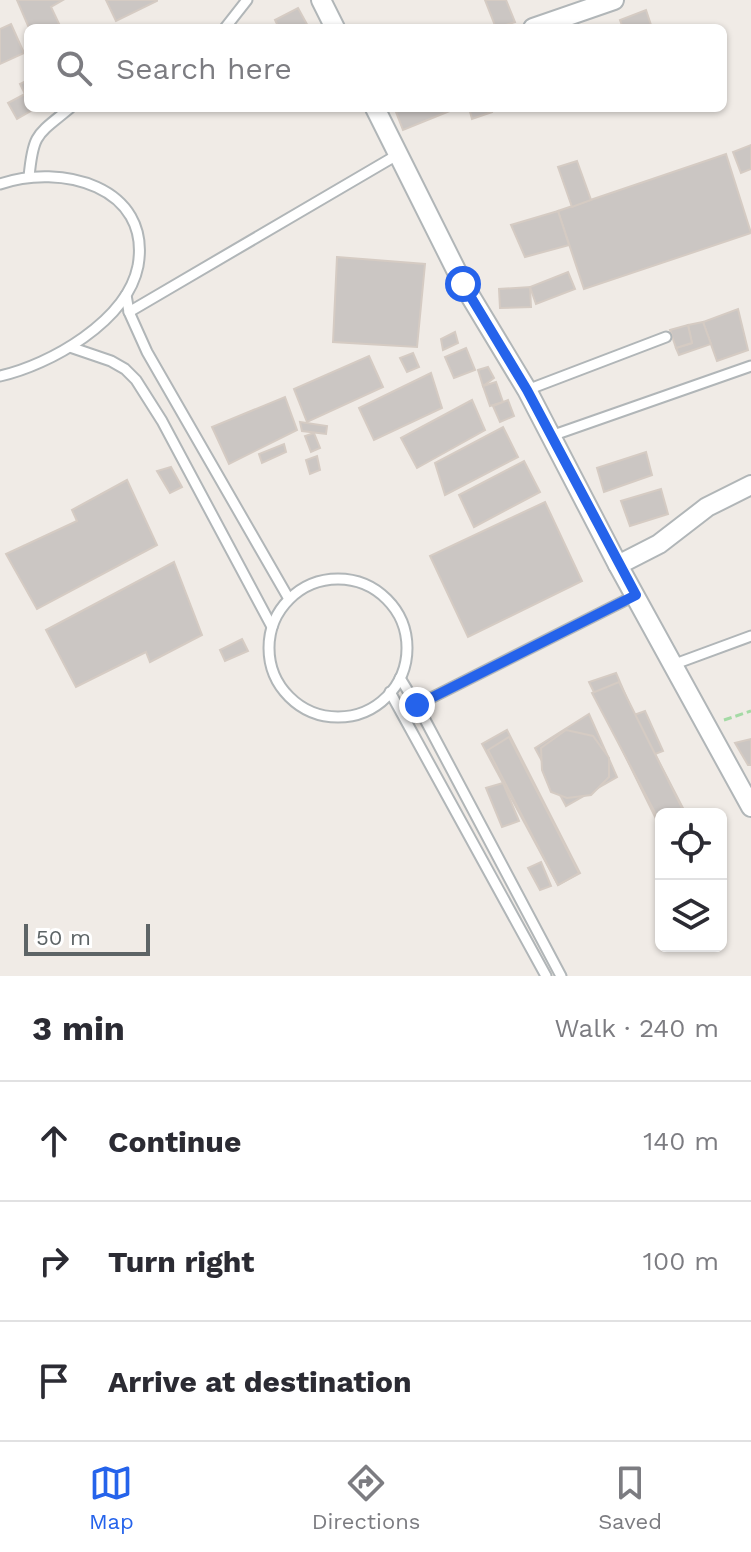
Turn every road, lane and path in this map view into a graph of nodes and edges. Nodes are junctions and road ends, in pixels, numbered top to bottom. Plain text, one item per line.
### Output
1 (247, 0) edge
2 (321, 0) edge
3 (614, 0) edge
4 (228, 24) edge
5 (333, 24) edge
6 (545, 24) edge
7 (65, 112) edge
8 (377, 112) edge
9 (397, 155) junction
10 (29, 177) junction
11 (0, 184) edge
12 (126, 295) junction
13 (129, 312) junction
14 (666, 337) dead end
15 (70, 347) junction
16 (751, 366) edge
17 (0, 376) edge
18 (527, 390) junction
19 (187, 423) junction
20 (167, 430) junction
21 (551, 436) junction
22 (751, 485) edge
23 (618, 565) junction
24 (636, 595) junction
25 (289, 599) junction
26 (272, 627) junction
27 (751, 636) edge
28 (675, 664) junction
29 (400, 678) junction
30 (390, 692) junction
31 (417, 705) junction
32 (751, 711) edge
33 (705, 725) junction
34 (744, 778) edge
35 (751, 807) edge
36 (546, 976) edge
37 (561, 976) edge

1 - 4 lane
2 - 5 street
3 - 6 street
7 - 10 lane
8 - 9 street
9 - 13 lane
9 - 18 street
10 - 11 lane
10 - 12 lane
12 - 13 lane
12 - 15 lane
13 - 19 lane
14 - 18 lane
15 - 17 lane
15 - 20 lane
16 - 21 lane
18 - 21 street
19 - 20 lane
19 - 25 lane
20 - 26 lane
21 - 23 street
22 - 23 street
23 - 24 street
24 - 28 street
24 - 31 lane
25 - 26 lane
25 - 29 lane
26 - 30 lane
27 - 28 lane
28 - 33 street
29 - 30 lane
29 - 31 lane
30 - 36 lane
31 - 37 lane
32 - 33 path
33 - 34 street
34 - 35 street

